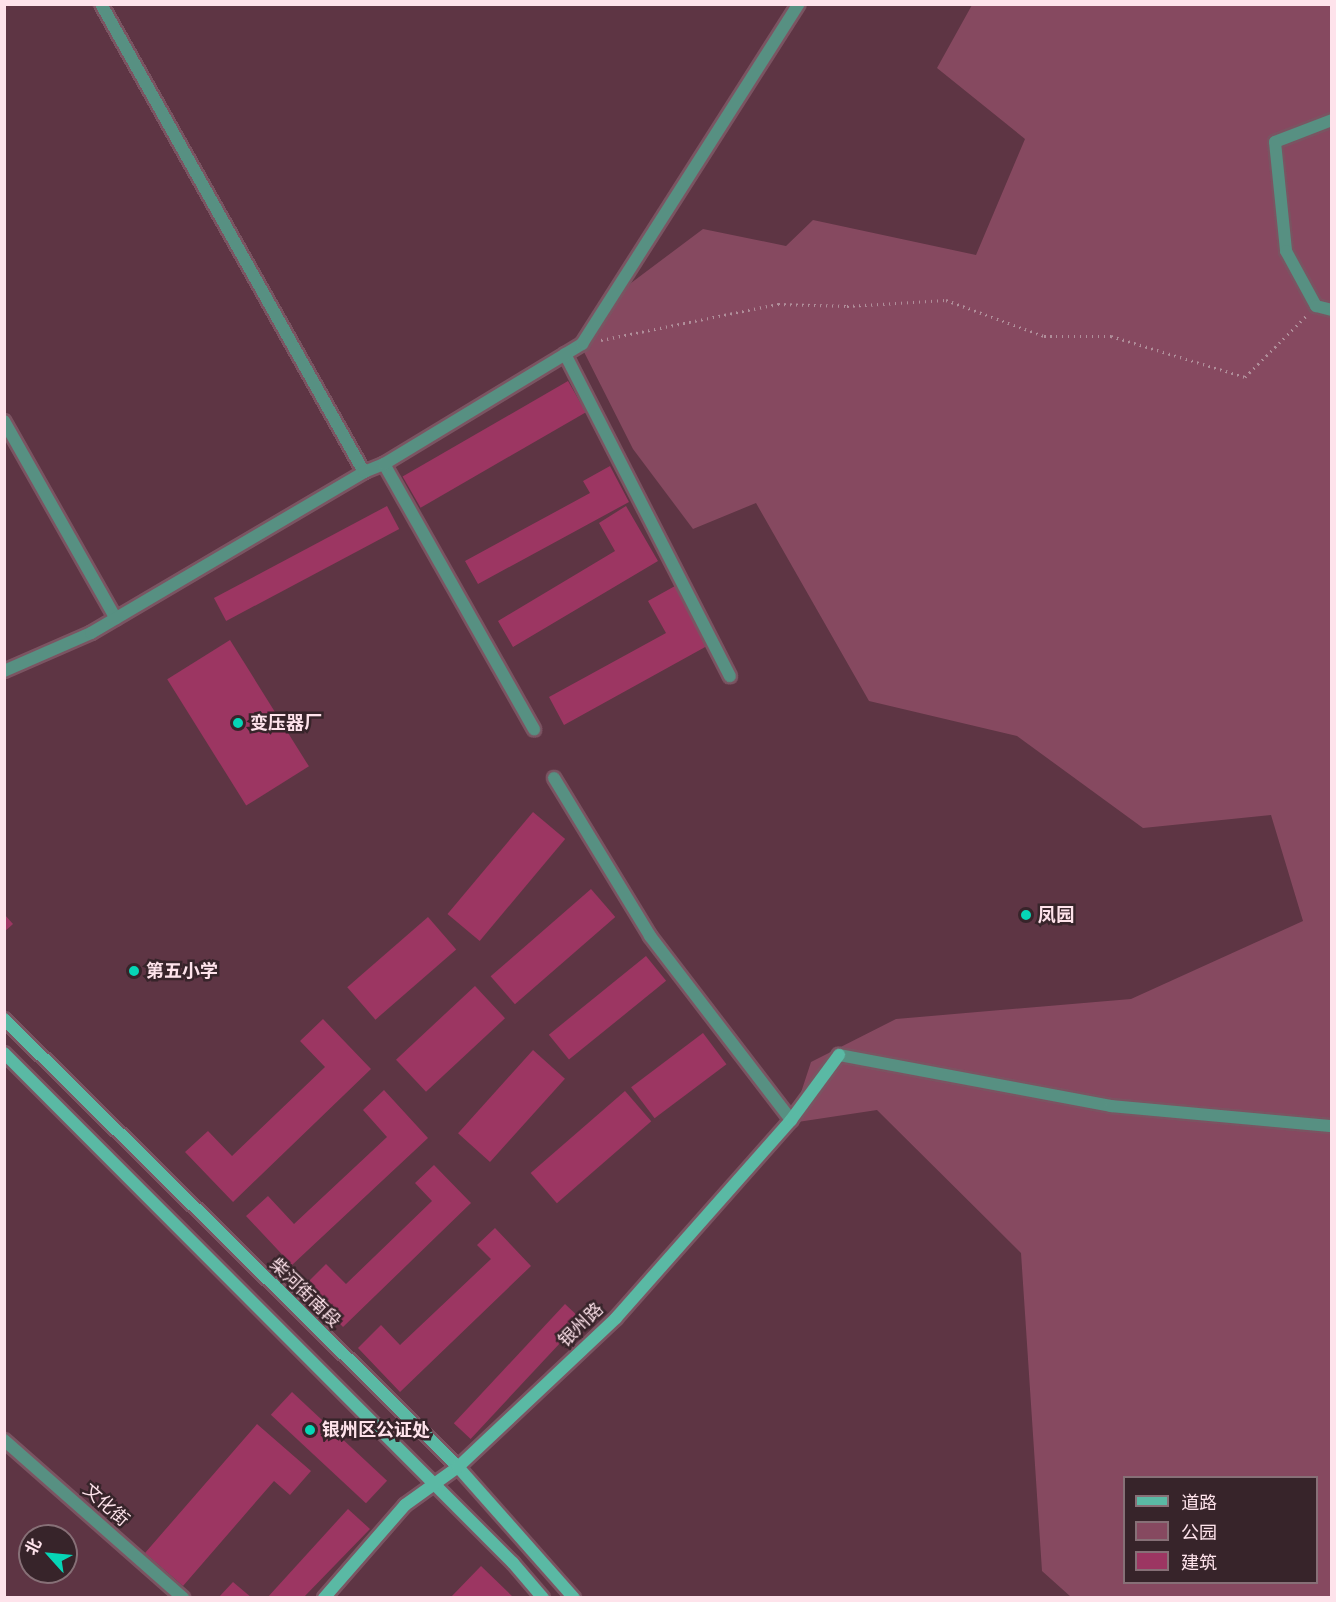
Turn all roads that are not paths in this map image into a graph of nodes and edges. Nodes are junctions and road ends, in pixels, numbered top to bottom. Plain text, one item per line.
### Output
1 (101, 4) edge
2 (799, 4) edge
3 (1332, 120) edge
4 (1332, 310) edge
5 (565, 354) junction
6 (4, 421) edge
7 (384, 464) junction
8 (364, 472) junction
9 (116, 619) junction
10 (4, 671) edge
11 (730, 676) dead end
12 (534, 729) dead end
13 (554, 778) dead end
14 (4, 1019) edge
15 (4, 1053) edge
16 (839, 1055) joint
17 (791, 1120) junction
18 (1332, 1126) edge
19 (4, 1440) edge
20 (458, 1467) junction
21 (434, 1484) junction
22 (183, 1598) edge
23 (324, 1598) edge
24 (543, 1598) edge
25 (574, 1598) edge

1 - 8 street
2 - 5 street
3 - 4 street
5 - 7 street
5 - 11 street
6 - 9 street
7 - 8 street
7 - 12 street
8 - 9 street
9 - 10 street
13 - 17 street
14 - 20 main road, 柴河街南段
15 - 21 main road
16 - 17 main road, 银州路
16 - 18 street
17 - 20 main road, 银州路
19 - 22 street, 文化街
20 - 21 main road, 银州路
20 - 25 main road, 柴河街南段
21 - 23 main road, 银州路
21 - 24 main road

